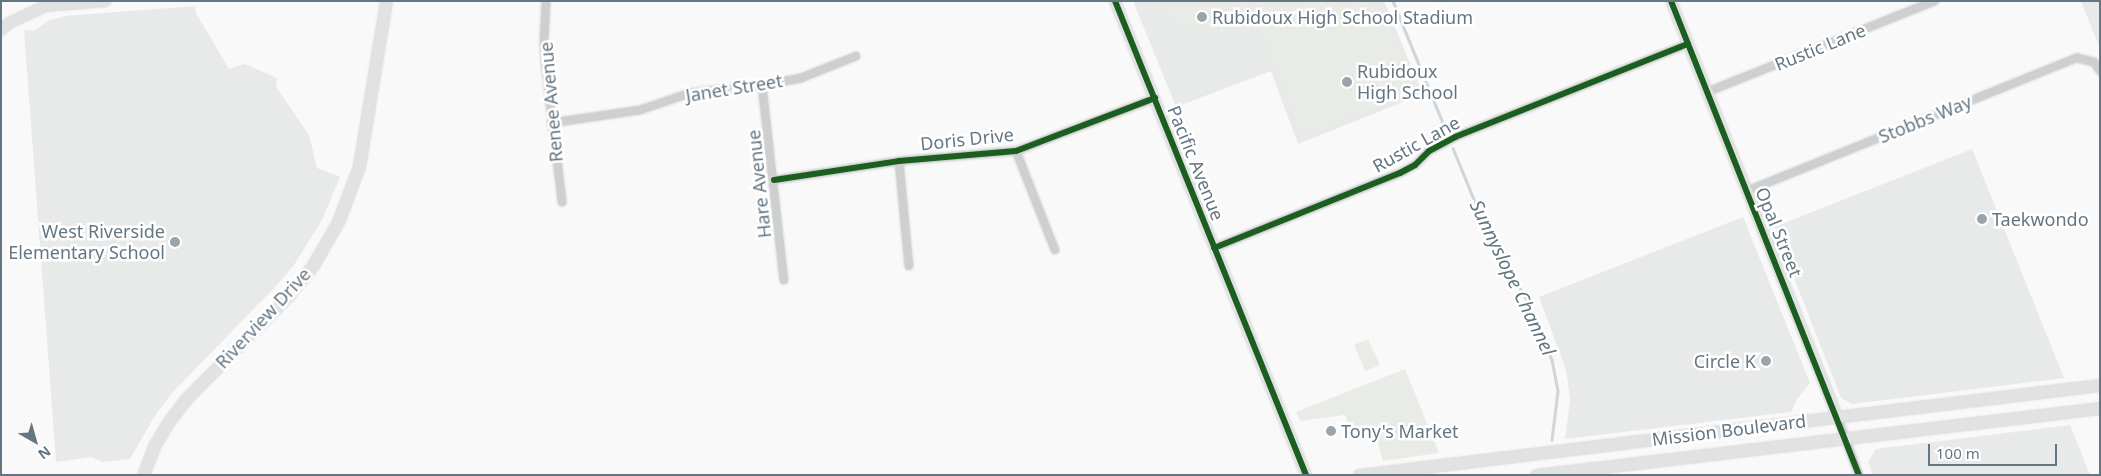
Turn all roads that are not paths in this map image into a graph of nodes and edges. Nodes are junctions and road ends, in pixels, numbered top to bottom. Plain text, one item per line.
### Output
1 (106, 1) edge
2 (386, 1) edge
3 (546, 1) edge
4 (1115, 1) edge
5 (1671, 1) edge
6 (1934, 1) edge
7 (5, 27) edge
8 (1688, 44) junction
9 (856, 56) dead end
10 (2100, 71) edge
11 (762, 85) junction
12 (1707, 92) junction
13 (1154, 98) junction
14 (551, 123) junction
15 (1016, 151) junction
16 (899, 161) junction
17 (774, 180) junction
18 (1747, 191) junction
19 (562, 202) dead end
20 (1214, 248) junction
21 (1055, 250) dead end
22 (909, 266) dead end
23 (784, 280) dead end
24 (2100, 385) edge
25 (2100, 408) edge
26 (1837, 416) junction
27 (1845, 438) junction
28 (143, 475) edge
29 (1306, 475) edge
30 (1359, 475) edge
31 (1536, 475) edge
32 (1859, 475) edge

1 - 7 street
2 - 28 main road, Riverview Drive
3 - 14 street, Renee Avenue
4 - 13 street, Pacific Avenue
5 - 8 street, Opal Street
6 - 12 street, Rustic Lane
8 - 12 street, Opal Street
8 - 20 street, Rustic Lane
9 - 11 street, Janet Street
10 - 18 street, Stobbs Way
11 - 14 street, Janet Street
11 - 17 street, Hare Avenue
12 - 18 street, Opal Street
13 - 15 street, Doris Drive
13 - 20 street, Pacific Avenue
14 - 19 street, Renee Avenue
15 - 16 street, Doris Drive
15 - 21 street
16 - 17 street, Doris Drive
16 - 22 street
17 - 23 street, Hare Avenue
18 - 26 street, Opal Street
20 - 29 street, Pacific Avenue
24 - 26 main road, Mission Boulevard
25 - 27 main road, Mission Boulevard
26 - 27 street, Opal Street
26 - 30 main road, Mission Boulevard
27 - 31 main road, Mission Boulevard
27 - 32 street, Opal Street

